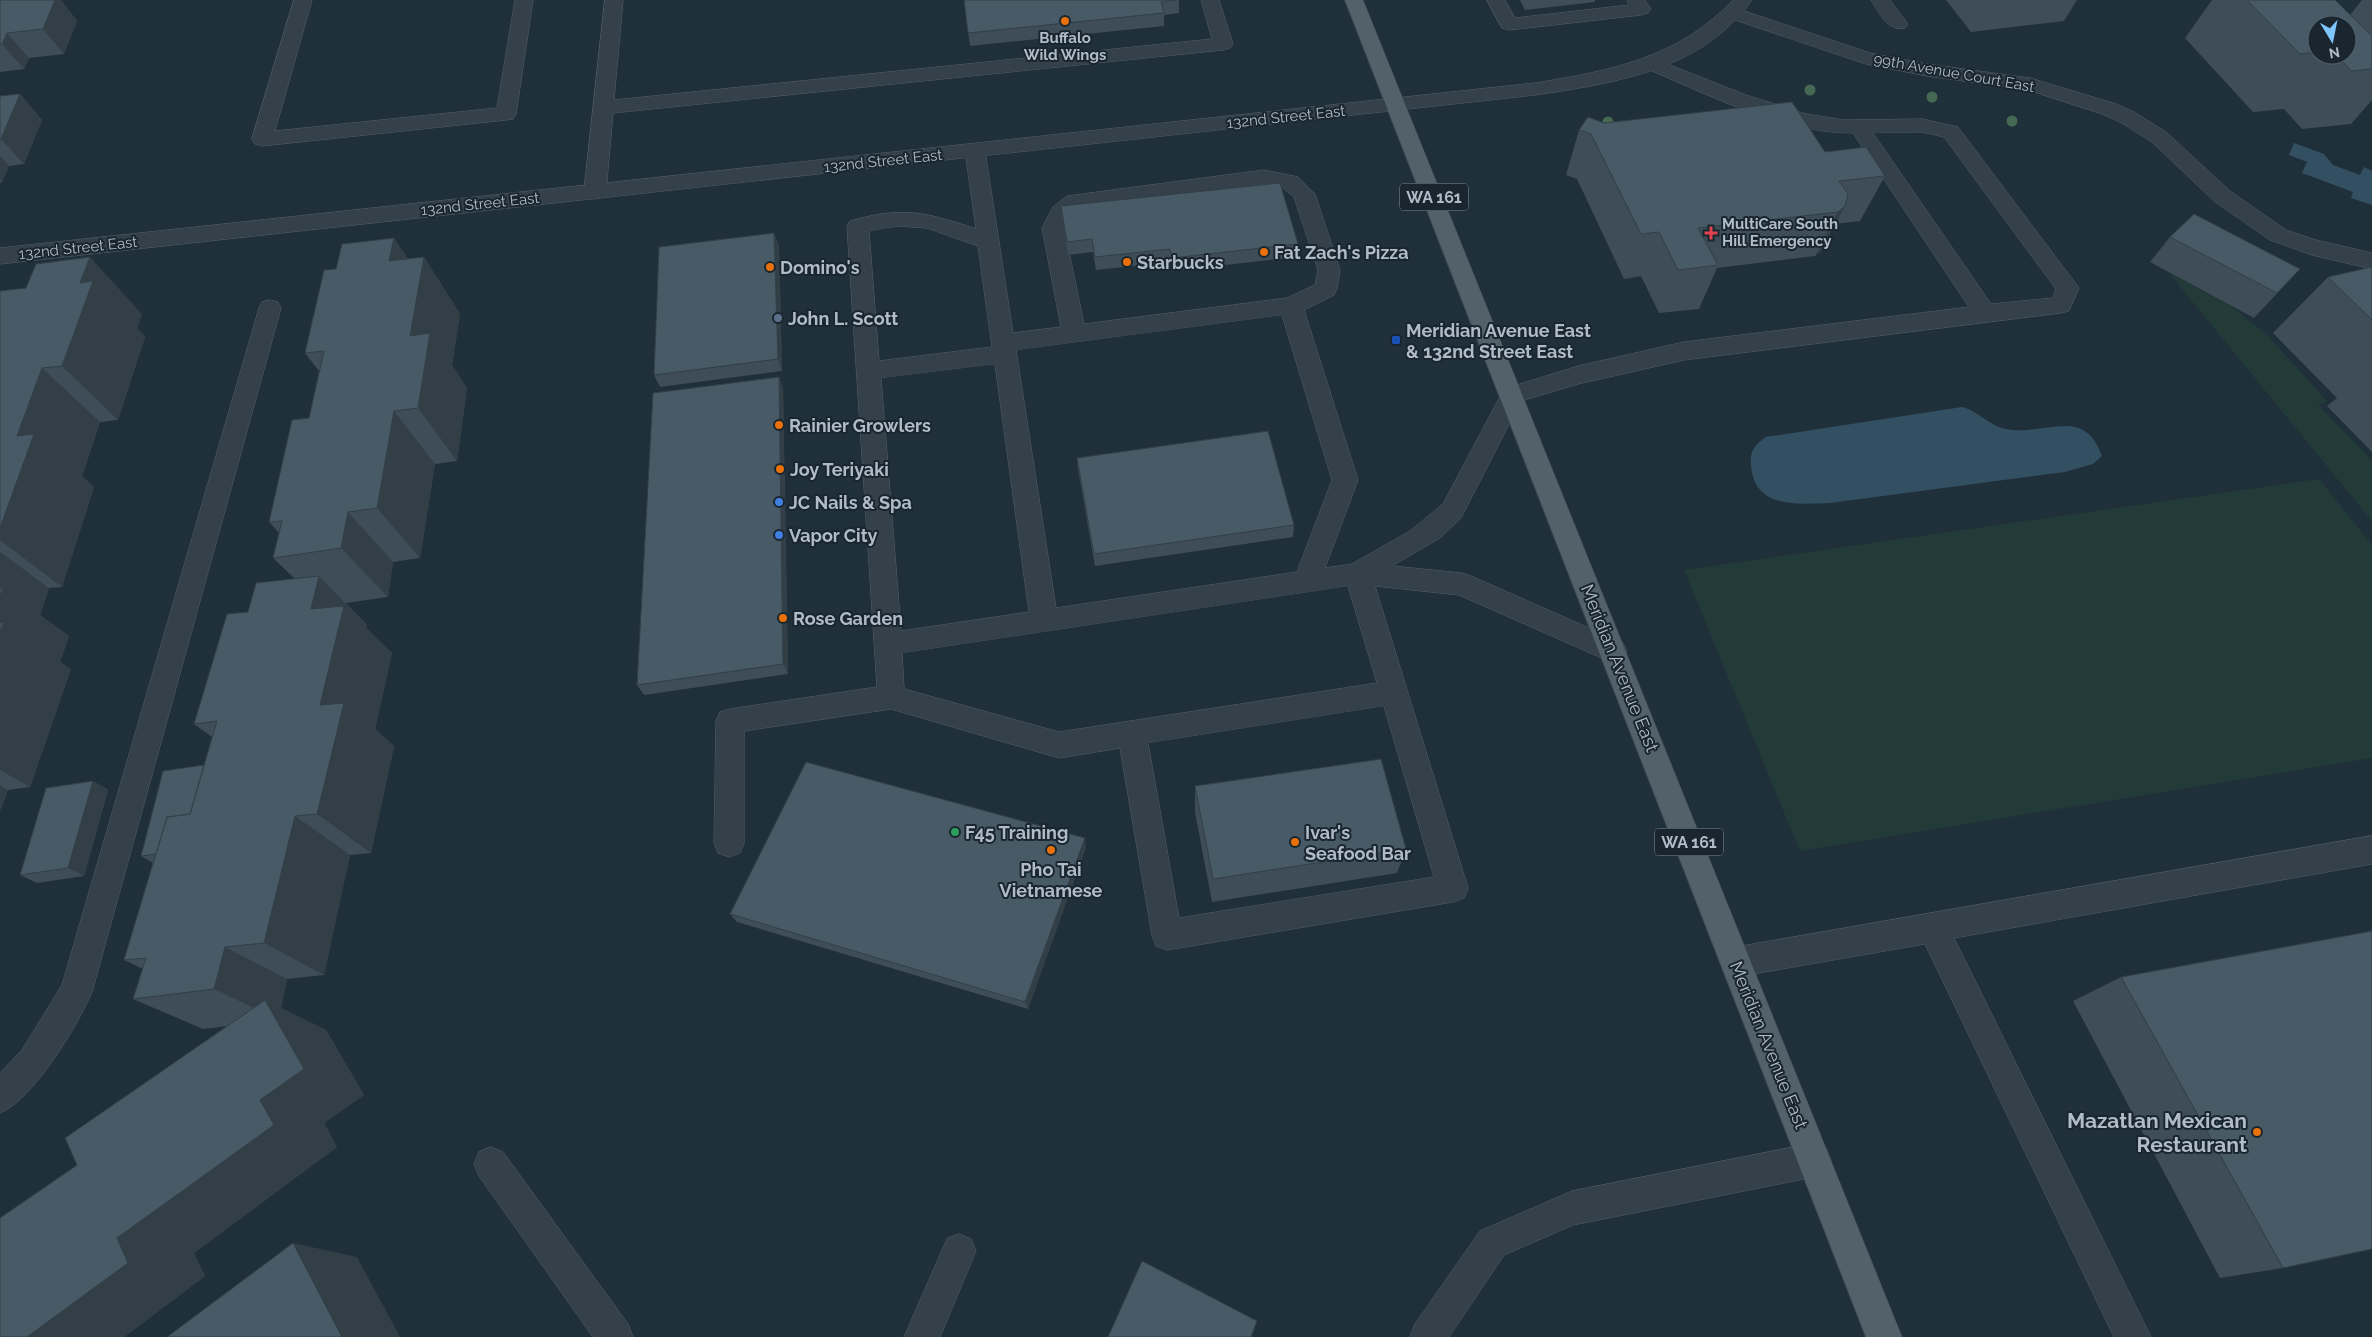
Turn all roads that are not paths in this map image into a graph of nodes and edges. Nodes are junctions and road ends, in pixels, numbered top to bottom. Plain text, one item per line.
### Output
1 (302, 0) edge
2 (524, 0) edge
3 (614, 0) edge
4 (1210, 0) edge
5 (1354, 0) edge
6 (1496, 0) edge
7 (1636, 0) edge
8 (1880, 0) edge
9 (1738, 7) edge
10 (1898, 24) dead end
11 (1652, 64) junction
12 (1397, 105) junction
13 (603, 108) junction
14 (1859, 127) junction
15 (975, 151) junction
16 (595, 192) junction
17 (988, 241) junction
18 (0, 256) edge
19 (2372, 261) edge
20 (1291, 306) junction
21 (270, 308) dead end
22 (1985, 314) junction
23 (1074, 334) junction
24 (1004, 348) junction
25 (869, 371) junction
26 (1512, 395) junction
27 (1358, 574) junction
28 (1307, 581) junction
29 (1044, 620) junction
30 (888, 644) junction
31 (1613, 651) junction
32 (1394, 692) junction
33 (891, 697) junction
34 (1132, 733) junction
35 (729, 843) dead end
36 (2372, 850) edge
37 (1933, 928) junction
38 (1736, 962) junction
39 (0, 1097) edge
40 (1814, 1160) junction
41 (491, 1164) dead end
42 (959, 1251) dead end
43 (615, 1337) edge
44 (922, 1337) edge
45 (1428, 1337) edge
46 (1884, 1337) edge
47 (2133, 1337) edge

1 - 2 street
3 - 13 street
4 - 13 street
5 - 12 main road, Meridian Avenue East / WA 161
6 - 7 street
8 - 10 street
9 - 11 street, 132nd Street East
9 - 19 street, 99th Avenue Court East
11 - 12 street, 132nd Street East
11 - 14 street
12 - 15 street, 132nd Street East
12 - 26 main road, Meridian Avenue East / WA 161
13 - 16 street
14 - 22 street
14 - 22 street
15 - 16 street, 132nd Street East
15 - 17 street
16 - 18 street, 132nd Street East
17 - 24 street
17 - 25 street
20 - 23 street
20 - 23 street
20 - 28 street
21 - 39 street
22 - 26 street
23 - 24 street
24 - 25 street
24 - 29 street
25 - 30 street
26 - 27 street
26 - 31 main road, Meridian Avenue East / WA 161
27 - 28 street
27 - 31 street
27 - 32 street
28 - 29 street
29 - 30 street
30 - 33 street
31 - 38 main road, Meridian Avenue East / WA 161
32 - 34 street
32 - 34 street
33 - 34 street
33 - 35 street
36 - 37 street
37 - 38 street
37 - 47 street
38 - 40 main road, Meridian Avenue East / WA 161
40 - 45 street
40 - 46 main road, Meridian Avenue East / WA 161
41 - 43 street
42 - 44 street

